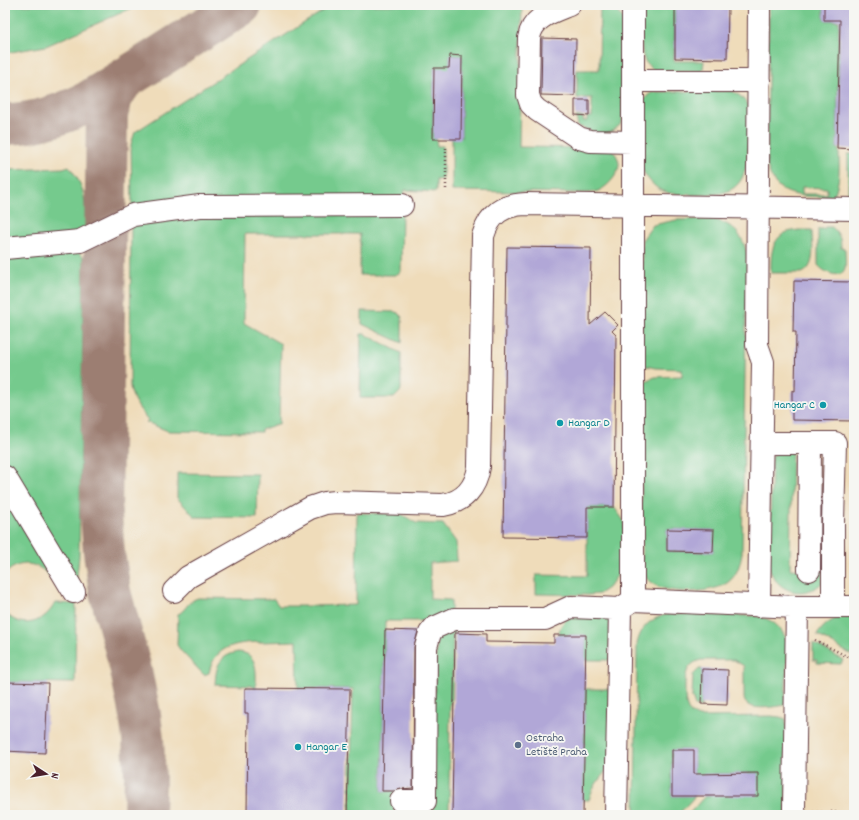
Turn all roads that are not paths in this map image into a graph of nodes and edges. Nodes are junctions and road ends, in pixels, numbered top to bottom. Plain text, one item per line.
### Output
1 (569, 5) edge
2 (633, 5) edge
3 (759, 5) edge
4 (634, 81) junction
5 (758, 81) junction
6 (633, 142) junction
7 (402, 205) dead end
8 (632, 206) junction
9 (758, 208) junction
10 (854, 209) edge
11 (5, 248) edge
12 (762, 443) junction
13 (810, 443) junction
14 (5, 477) edge
15 (809, 570) dead end
16 (174, 591) dead end
17 (74, 592) dead end
18 (627, 605) junction
19 (759, 606) junction
20 (797, 607) junction
21 (843, 607) edge
22 (401, 801) dead end
23 (804, 814) edge
24 (616, 815) edge

1 - 6 lane
2 - 4 lane
3 - 5 lane
4 - 5 lane
4 - 6 lane
5 - 9 lane
6 - 8 lane
7 - 11 lane
8 - 9 lane
8 - 16 lane
8 - 18 lane
9 - 10 lane
9 - 12 lane
12 - 13 lane
12 - 19 lane
13 - 15 lane
13 - 21 lane
14 - 17 lane
18 - 19 lane
18 - 22 lane
18 - 24 lane
19 - 20 lane
20 - 21 lane
20 - 23 lane

